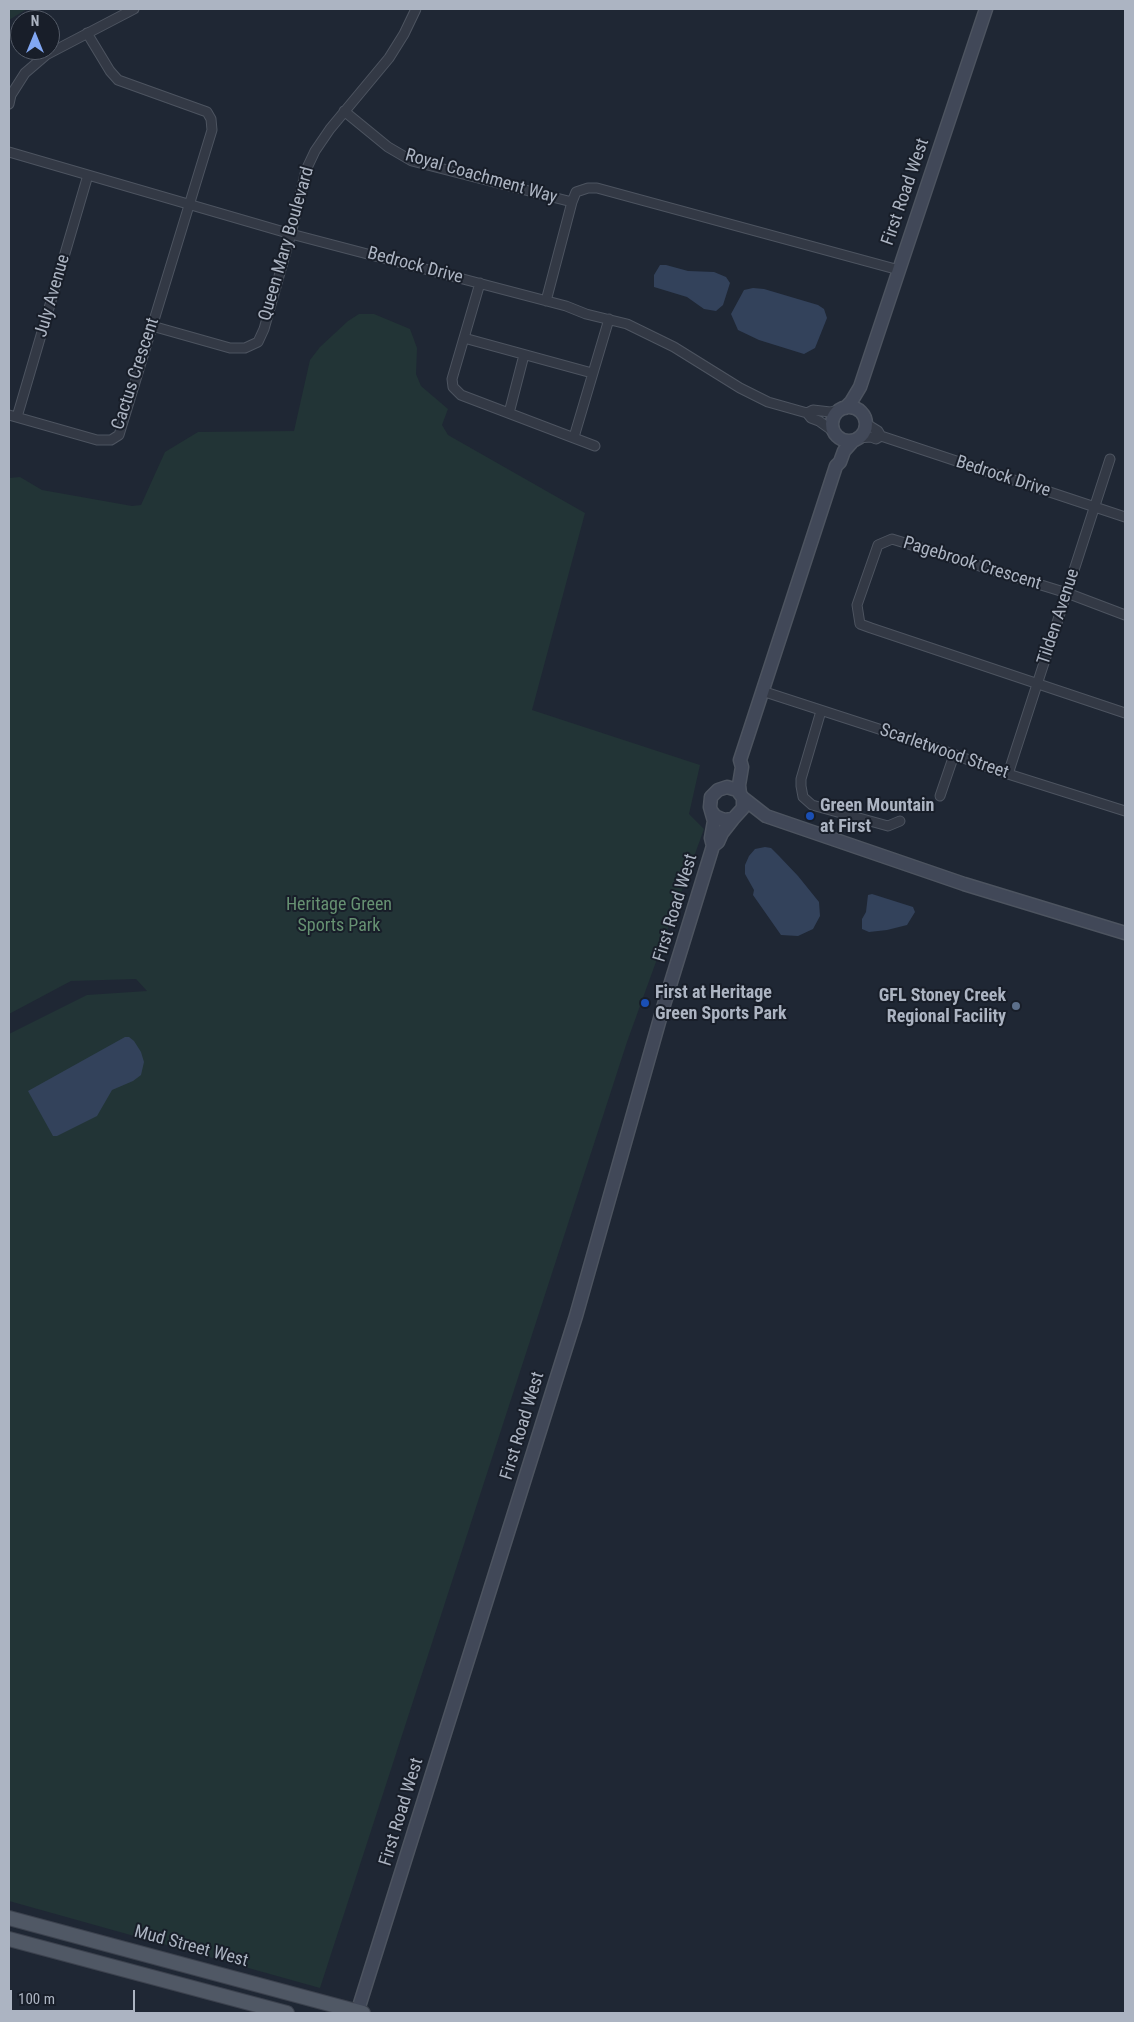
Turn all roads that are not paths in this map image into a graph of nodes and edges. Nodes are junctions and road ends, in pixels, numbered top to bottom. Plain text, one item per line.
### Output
1 (134, 9) edge
2 (416, 9) edge
3 (986, 9) edge
4 (87, 33) junction
5 (9, 104) edge
6 (344, 111) junction
7 (9, 152) edge
8 (88, 175) junction
9 (572, 202) junction
10 (189, 204) junction
11 (291, 234) junction
12 (899, 270) junction
13 (480, 283) junction
14 (546, 301) junction
15 (608, 320) junction
16 (152, 326) junction
17 (464, 338) junction
18 (524, 355) junction
19 (592, 373) junction
20 (860, 387) junction
21 (842, 409) junction
22 (509, 413) junction
23 (808, 413) junction
24 (13, 416) edge
25 (863, 418) junction
26 (835, 434) junction
27 (881, 436) junction
28 (574, 437) junction
29 (855, 439) junction
30 (595, 446) dead end
31 (1110, 460) dead end
32 (836, 466) junction
33 (1094, 507) junction
34 (1125, 517) edge
35 (1067, 594) junction
36 (1125, 615) edge
37 (1038, 684) junction
38 (762, 692) junction
39 (821, 711) junction
40 (1125, 713) edge
41 (954, 755) junction
42 (740, 760) junction
43 (1008, 774) junction
44 (722, 788) junction
45 (741, 796) junction
46 (940, 796) dead end
47 (1125, 811) edge
48 (712, 812) junction
49 (766, 816) junction
50 (736, 818) junction
51 (900, 821) dead end
52 (713, 846) junction
53 (1125, 933) edge
54 (9, 1918) edge
55 (9, 1939) edge
56 (287, 2013) edge
57 (359, 2013) edge

1 - 4 street
2 - 6 street, Queen Mary Boulevard
3 - 12 street, First Road West
4 - 5 street
4 - 10 street, Cactus Crescent
6 - 9 street, Royal Coachment Way
6 - 11 street, Queen Mary Boulevard
7 - 8 street, Bedrock Drive
8 - 10 street, Bedrock Drive
8 - 24 street, July Avenue
9 - 12 street
9 - 14 street
10 - 11 street, Bedrock Drive
10 - 16 street, Cactus Crescent
11 - 13 street, Bedrock Drive
11 - 16 street, Queen Mary Boulevard
12 - 20 street, First Road West
13 - 14 street, Bedrock Drive
13 - 17 street
14 - 15 street, Bedrock Drive
15 - 19 street
15 - 23 street, Bedrock Drive
16 - 24 street, Cactus Crescent
17 - 18 street
17 - 22 street
18 - 19 street
18 - 22 street
19 - 28 street
20 - 21 street, First Road West
20 - 25 street, First Road West
21 - 23 street, Bedrock Drive
21 - 25 street
21 - 26 street, First Road West
22 - 28 street
23 - 26 street, Bedrock Drive
25 - 27 street, Bedrock Drive
25 - 29 street, First Road West
26 - 29 street
26 - 32 street, First Road West
27 - 29 street, Bedrock Drive
27 - 33 street, Bedrock Drive
28 - 30 street
29 - 32 street, First Road West
31 - 33 street, Tilden Avenue
32 - 38 street, First Road West
33 - 34 street, Bedrock Drive
33 - 35 street, Tilden Avenue
35 - 36 street
35 - 37 street, Tilden Avenue
35 - 37 street, Pagebrook Crescent
37 - 40 street
37 - 43 street, Tilden Avenue
38 - 39 street, Scarletwood Street
38 - 42 street, First Road West
39 - 41 street, Scarletwood Street
39 - 51 street
41 - 43 street, Scarletwood Street
41 - 46 street
42 - 44 street, First Road West
42 - 45 street, First Road West
43 - 47 street, Scarletwood Street
44 - 45 street
44 - 48 street
45 - 49 street
45 - 50 street
48 - 50 street
48 - 52 street, First Road West
49 - 50 street
49 - 53 street
50 - 52 street, First Road West
52 - 57 street, First Road West
54 - 57 main road, Mud Street West
55 - 56 main road

